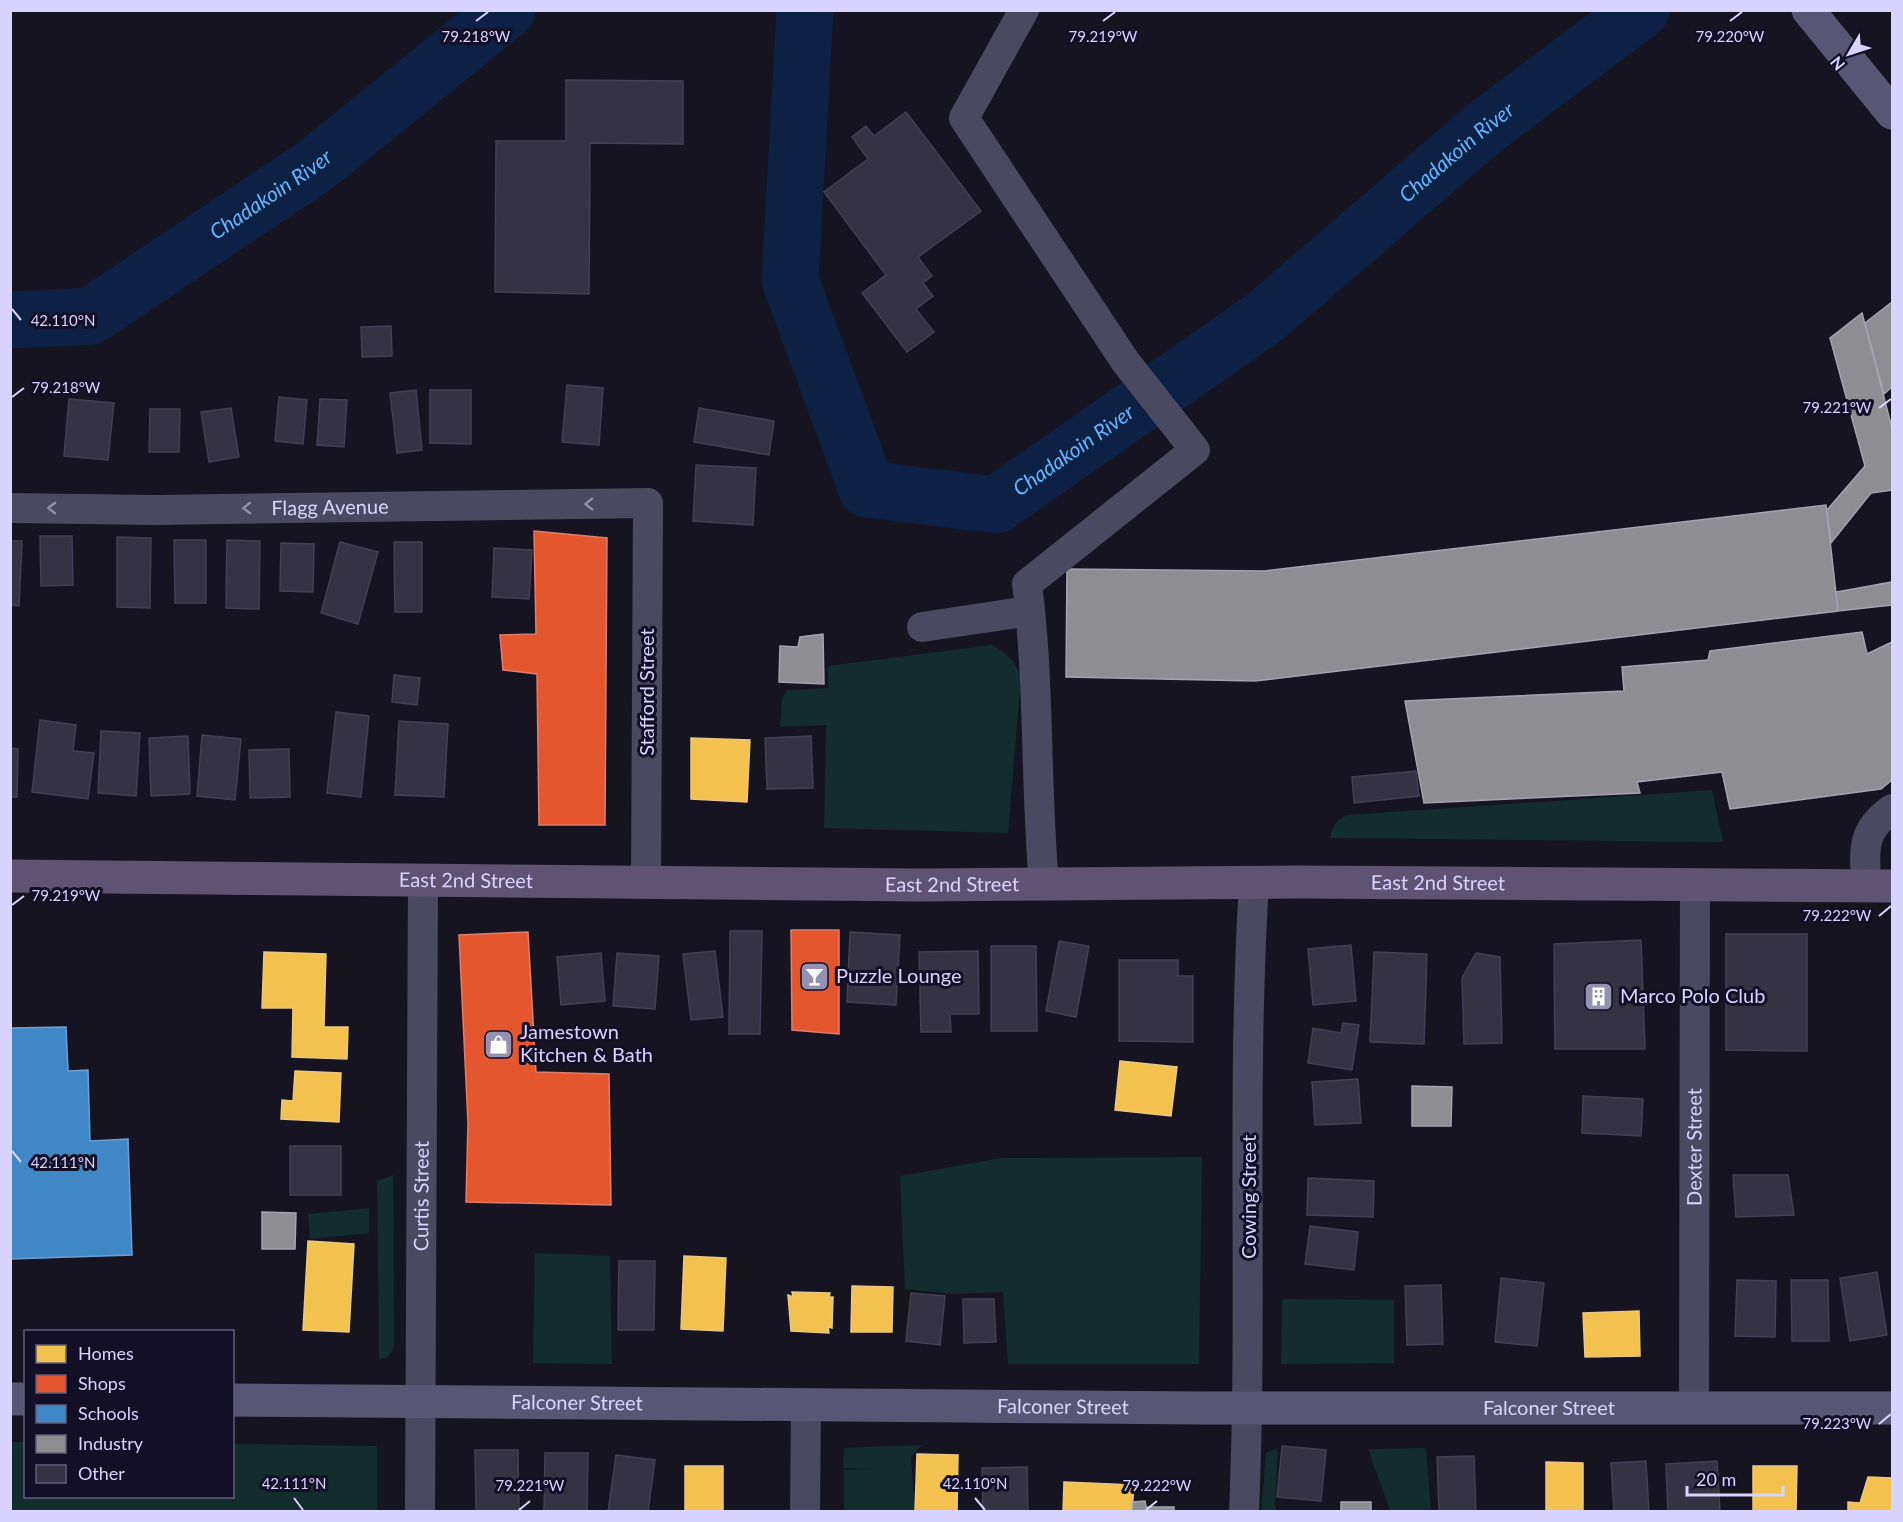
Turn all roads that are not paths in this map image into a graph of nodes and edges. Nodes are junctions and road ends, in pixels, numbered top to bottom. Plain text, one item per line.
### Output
1 (1024, 10) edge
2 (1808, 10) edge
3 (1893, 113) edge
4 (648, 503) joint
5 (10, 508) edge
6 (1030, 611) junction
7 (922, 627) dead end
8 (1893, 809) edge
9 (10, 876) edge
10 (423, 879) junction
11 (646, 881) junction
12 (1254, 883) junction
13 (1044, 884) junction
14 (1695, 885) junction
15 (1879, 886) edge
16 (234, 1400) edge
17 (421, 1401) junction
18 (806, 1406) junction
19 (1694, 1408) junction
20 (1893, 1408) edge
21 (1247, 1409) junction
22 (420, 1512) edge
23 (806, 1512) edge
24 (1244, 1512) edge

1 - 6 street
2 - 3 street
4 -> 5 street, Flagg Avenue
4 - 11 street, Stafford Street
6 - 7 street
6 - 13 street
8 - 15 street
9 - 10 main road, East 2nd Street
10 - 11 main road, East 2nd Street
10 - 17 street, Curtis Street
11 - 13 main road, East 2nd Street
12 - 13 main road, East 2nd Street
12 - 14 main road, East 2nd Street
12 - 21 street, Cowing Street
14 - 15 main road, East 2nd Street
14 - 19 street, Dexter Street
16 - 17 street, Falconer Street
17 - 18 street, Falconer Street
17 - 22 street, Curtis Street
18 - 21 street, Falconer Street
18 - 23 street
19 - 20 street, Falconer Street
19 - 21 street, Falconer Street
21 - 24 street, Cowing Street

